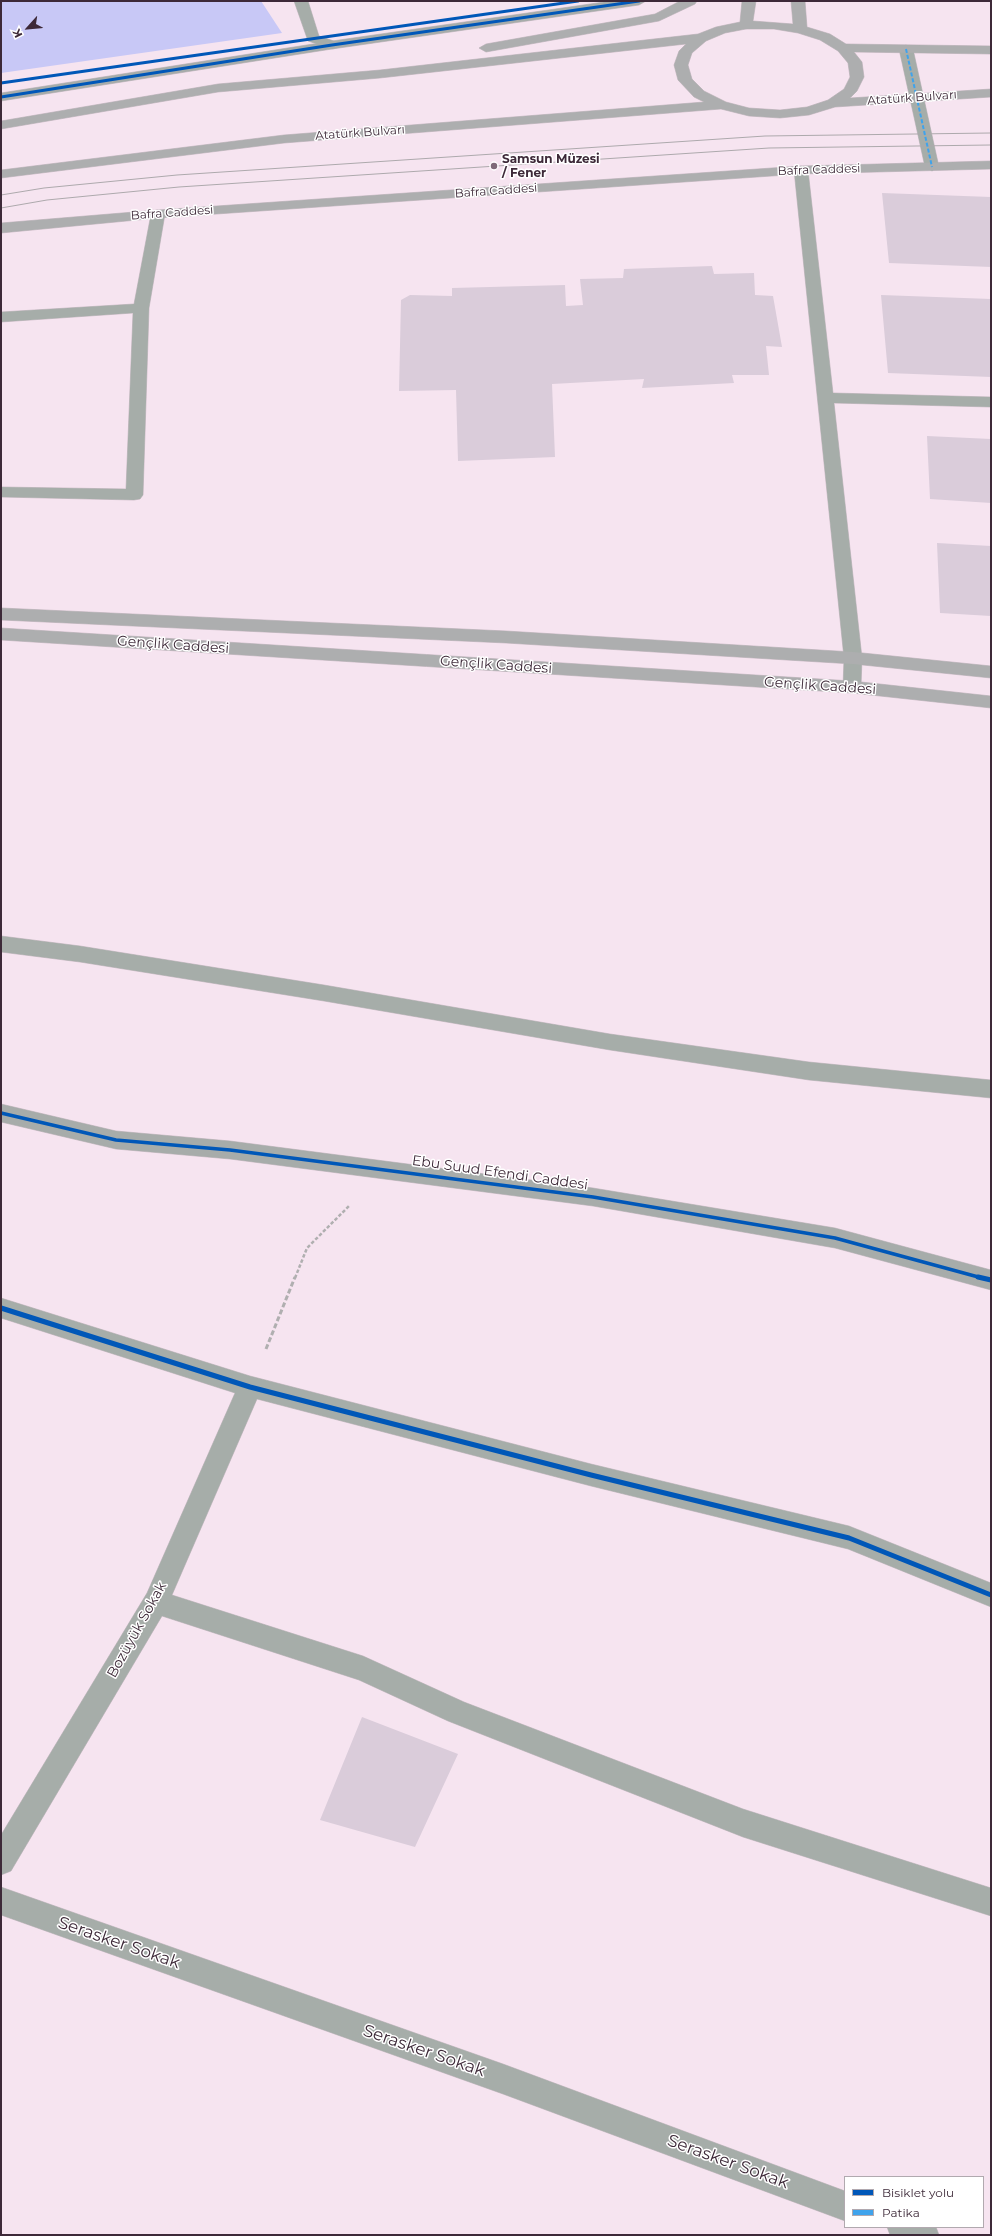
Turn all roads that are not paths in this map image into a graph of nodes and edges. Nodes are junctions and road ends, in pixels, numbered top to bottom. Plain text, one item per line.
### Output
1 (302, 1) edge
2 (639, 1) edge
3 (690, 1) edge
4 (749, 1) edge
5 (798, 1) edge
6 (746, 25) junction
7 (800, 29) junction
8 (701, 38) junction
9 (332, 45) junction
10 (843, 48) junction
11 (906, 49) junction
12 (991, 50) edge
13 (218, 88) junction
14 (991, 93) edge
15 (1, 97) edge
16 (916, 98) junction
17 (833, 103) junction
18 (721, 105) junction
19 (1, 125) edge
20 (991, 165) edge
21 (932, 167) junction
22 (801, 170) junction
23 (1, 174) edge
24 (158, 214) junction
25 (1, 228) edge
26 (141, 308) junction
27 (1, 317) edge
28 (825, 398) junction
29 (991, 402) edge
30 (1, 492) edge
31 (1, 614) edge
32 (1, 634) edge
33 (854, 658) junction
34 (991, 672) edge
35 (852, 687) junction
36 (991, 702) edge
37 (1, 944) edge
38 (991, 1089) edge
39 (1, 1113) edge
40 (991, 1280) edge
41 (1, 1308) edge
42 (250, 1387) junction
43 (991, 1595) edge
44 (156, 1602) junction
45 (1, 1861) edge
46 (1, 1901) edge
47 (991, 1902) edge
48 (844, 2206) edge
49 (905, 2228) edge
50 (924, 2235) edge

1 - 9 street
2 - 9 main road
3 - 13 main road
4 - 6 main road
5 - 7 main road
6 - 7 main road, Atatürk Bulvarı
6 - 8 main road, Atatürk Bulvarı
7 - 10 main road, Atatürk Bulvarı
8 - 13 main road, Atatürk Bulvarı
8 - 18 main road, Atatürk Bulvarı
9 - 15 main road
10 - 11 main road
10 - 17 main road, Atatürk Bulvarı
11 - 12 main road
11 - 16 street
13 - 19 main road, Atatürk Bulvarı
14 - 16 main road, Atatürk Bulvarı
16 - 17 main road, Atatürk Bulvarı
16 - 21 street
17 - 18 main road, Atatürk Bulvarı
18 - 23 main road, Atatürk Bulvarı
20 - 21 main road, Bafra Caddesi
21 - 22 main road, Bafra Caddesi
22 - 24 main road, Bafra Caddesi
22 - 28 street
24 - 25 main road, Bafra Caddesi
24 - 26 street
26 - 27 street
26 - 30 street
28 - 29 street
28 - 33 street
31 - 33 main road, Gençlik Caddesi
32 - 35 main road, Gençlik Caddesi
33 - 34 main road, Gençlik Caddesi
33 - 35 street
35 - 36 main road, Gençlik Caddesi
37 - 38 street
39 - 40 main road, Ebu Suud Efendi Caddesi
41 - 42 street
42 - 43 street
42 - 44 street, Bozüyük Sokak
44 - 45 street, Bozüyük Sokak
44 - 47 street
46 - 48 street, Serasker Sokak
49 - 50 street

